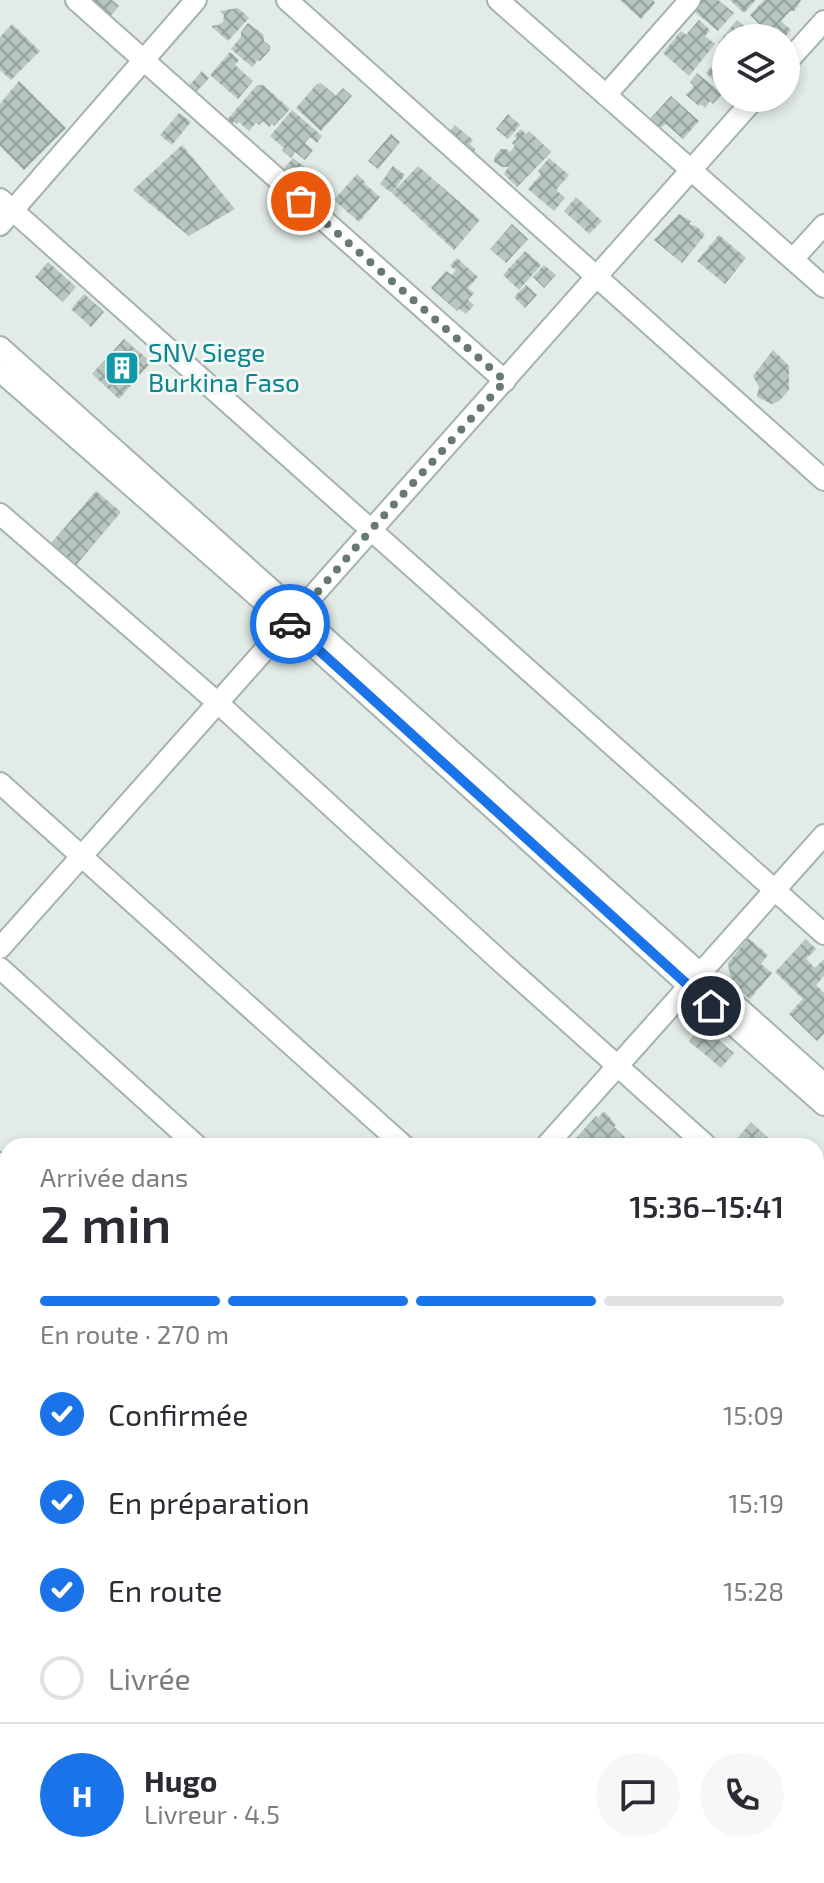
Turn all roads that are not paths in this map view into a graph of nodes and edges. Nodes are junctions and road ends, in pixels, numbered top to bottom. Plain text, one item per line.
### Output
1 (76, 0) edge
2 (196, 0) edge
3 (287, 0) edge
4 (498, 0) edge
5 (690, 0) edge
6 (824, 21) edge
7 (800, 48) edge
8 (142, 60) junction
9 (606, 95) junction
10 (743, 112) edge
11 (691, 170) junction
12 (4, 211) edge
13 (824, 225) edge
14 (793, 259) junction
15 (596, 277) junction
16 (824, 287) edge
17 (0, 347) edge
18 (0, 371) edge
19 (505, 381) junction
20 (824, 480) edge
21 (0, 514) edge
22 (370, 531) junction
23 (294, 618) junction
24 (218, 703) junction
25 (0, 783) edge
26 (824, 835) edge
27 (83, 856) junction
28 (775, 891) junction
29 (824, 934) edge
30 (0, 948) edge
31 (0, 968) edge
32 (694, 980) junction
33 (616, 1066) junction
34 (824, 1084) edge
35 (824, 1105) edge
36 (188, 1138) edge
37 (395, 1138) edge
38 (553, 1138) edge
39 (698, 1138) edge

1 - 8 street
2 - 8 street
3 - 15 street
4 - 9 street
5 - 9 street
6 - 7 street
8 - 12 street
8 - 19 street
9 - 11 street
10 - 11 street
11 - 14 street
11 - 15 street
12 - 22 street
13 - 14 street
14 - 16 street
15 - 19 street
15 - 20 street
17 - 23 street
18 - 23 street
19 - 22 street
21 - 24 street
22 - 23 street
22 - 28 street
23 - 24 street
23 - 32 street
24 - 27 street
24 - 33 street
25 - 27 street
26 - 28 street
27 - 30 street
27 - 37 street
28 - 29 street
28 - 32 street
31 - 36 street
32 - 33 street
32 - 34 street
32 - 35 street
33 - 38 street
33 - 39 street

